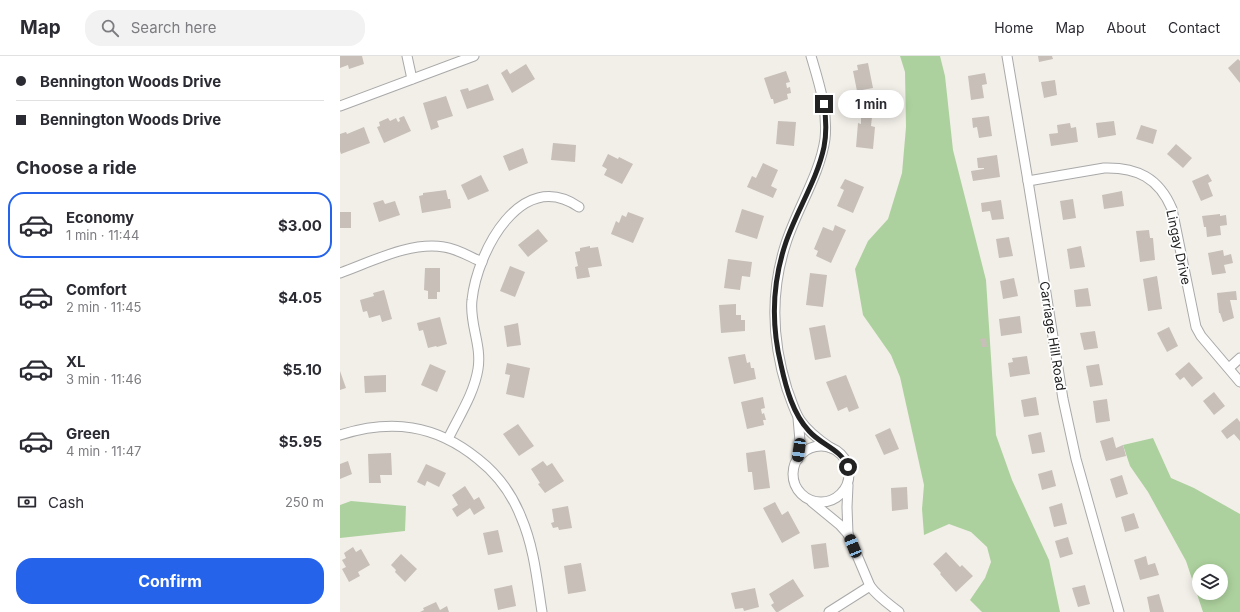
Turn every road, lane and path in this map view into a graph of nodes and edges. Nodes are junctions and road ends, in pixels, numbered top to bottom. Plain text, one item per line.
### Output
1 (407, 56) edge
2 (474, 56) edge
3 (811, 56) edge
4 (1007, 56) edge
5 (412, 79) junction
6 (340, 106) edge
7 (1028, 181) junction
8 (579, 207) dead end
9 (482, 262) junction
10 (340, 273) edge
11 (1240, 358) edge
12 (1229, 368) junction
13 (1240, 382) edge
14 (798, 418) junction
15 (340, 435) edge
16 (448, 439) junction
17 (831, 448) junction
18 (798, 460) junction
19 (849, 479) junction
20 (809, 500) junction
21 (848, 534) junction
22 (870, 586) junction
23 (542, 612) edge
24 (829, 612) edge
25 (900, 612) edge
26 (1119, 612) edge

1 - 5 street
2 - 5 street
3 - 14 street
4 - 7 street, Carriage Hill Road
5 - 6 street
7 - 12 street, Lingay Drive
7 - 26 street, Carriage Hill Road
8 - 9 street
9 - 10 street
9 - 16 street
11 - 12 street
12 - 13 street, Lingay Drive
14 - 17 street
14 - 18 street
15 - 16 street
16 - 23 street
17 - 18 street
17 - 19 street
18 - 20 street
19 - 20 street
19 - 21 street
20 - 21 street
21 - 22 street
22 - 24 street
22 - 25 street

